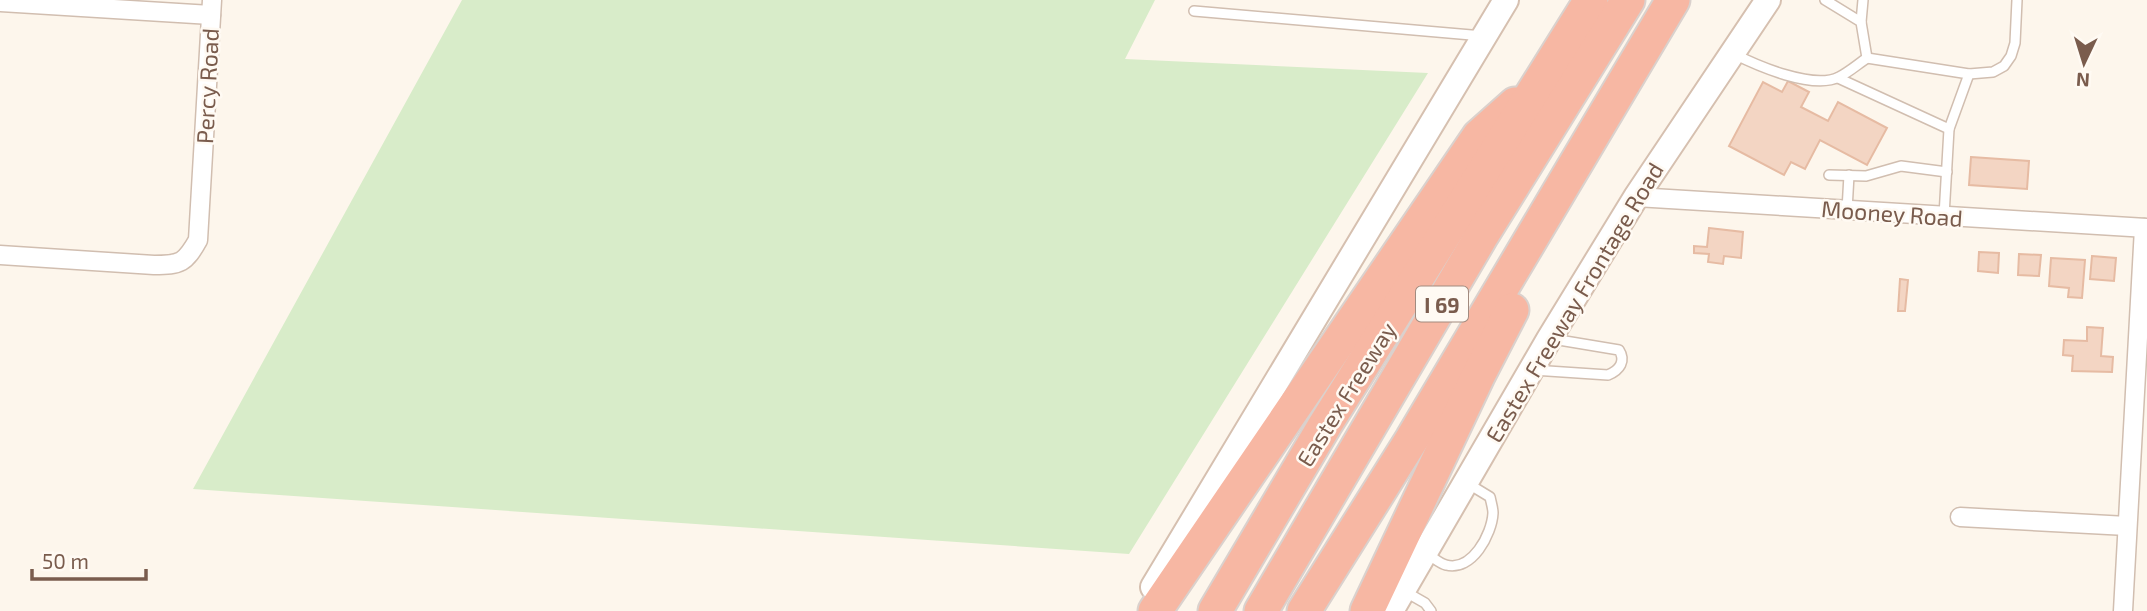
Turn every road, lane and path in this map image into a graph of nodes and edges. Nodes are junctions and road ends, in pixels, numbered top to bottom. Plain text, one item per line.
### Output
1 (1506, 0) edge
2 (1591, 0) edge
3 (1628, 0) edge
4 (1768, 0) edge
5 (1825, 0) edge
6 (1863, 0) edge
7 (2017, 0) edge
8 (0, 2) edge
9 (212, 7) edge
10 (1667, 9) edge
11 (1194, 11) dead end
12 (1861, 22) junction
13 (1484, 36) junction
14 (1732, 53) junction
15 (1867, 58) junction
16 (1969, 74) junction
17 (1838, 78) junction
18 (1539, 85) junction
19 (1949, 129) junction
20 (1947, 172) junction
21 (1829, 175) dead end
22 (1849, 175) junction
23 (1636, 197) junction
24 (1847, 210) junction
25 (1944, 216) junction
26 (2146, 228) edge
27 (0, 255) edge
28 (1549, 339) junction
29 (1531, 370) junction
30 (1466, 482) junction
31 (1960, 517) dead end
32 (2127, 526) junction
33 (1425, 552) junction
34 (1397, 601) edge
35 (1139, 611) edge
36 (1155, 611) edge
37 (1215, 611) edge
38 (1261, 611) edge
39 (1304, 611) edge
40 (1367, 611) edge
41 (1431, 611) edge
42 (2123, 611) edge

1 - 13 main road
2 - 18 highway, Eastex Freeway / I 69
3 - 38 highway, I 69
4 - 14 main road, Eastex Freeway Frontage Road
5 - 12 lane
6 - 12 lane
7 - 16 lane
8 - 9 street
9 - 27 street, Percy Road
10 - 39 highway, I 69
10 - 40 highway
11 - 13 lane
12 - 15 lane
13 - 35 main road
14 - 17 lane
14 - 23 main road, Eastex Freeway Frontage Road
15 - 16 lane
15 - 17 lane
16 - 19 lane
17 - 19 lane
18 - 36 highway
18 - 37 highway, Eastex Freeway / I 69
19 - 20 lane
20 - 22 lane
20 - 25 lane
21 - 22 lane
22 - 24 lane
23 - 24 street, Mooney Road
23 - 28 main road, Eastex Freeway Frontage Road
24 - 25 street, Mooney Road
25 - 26 street, Mooney Road
26 - 32 street
28 - 29 main road, Eastex Freeway Frontage Road
28 - 29 lane
29 - 30 main road, Eastex Freeway Frontage Road
30 - 33 main road, Eastex Freeway Frontage Road
30 - 33 lane
31 - 32 street
32 - 42 street
33 - 34 main road, Eastex Freeway Frontage Road
34 - 41 lane

